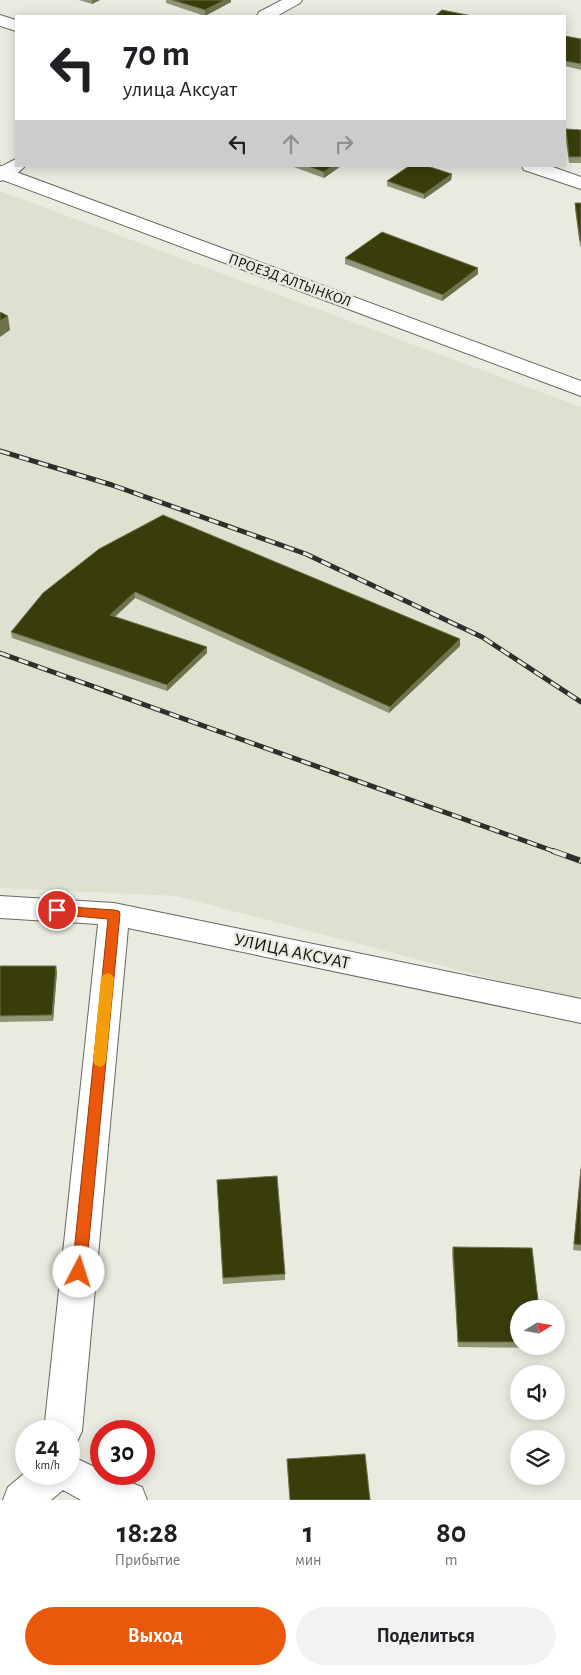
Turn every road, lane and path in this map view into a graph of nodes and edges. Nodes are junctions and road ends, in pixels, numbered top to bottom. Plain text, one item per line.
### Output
1 (294, 0) edge
2 (267, 15) edge
3 (0, 20) edge
4 (15, 26) edge
5 (534, 167) edge
6 (5, 171) edge
7 (581, 182) edge
8 (581, 389) edge
9 (0, 907) edge
10 (114, 914) junction
11 (581, 1011) edge
12 (65, 1420) edge
13 (80, 1478) edge
14 (40, 1485) edge
15 (22, 1500) edge
16 (128, 1500) edge

1 - 2 street
3 - 4 street
5 - 7 street
6 - 8 street, ПРОЕЗД АЛТЫНКОЛ
9 - 10 street, УЛИЦА АКСУАТ
10 - 11 street, УЛИЦА АКСУАТ
10 - 12 street
13 - 16 street
14 - 15 street

